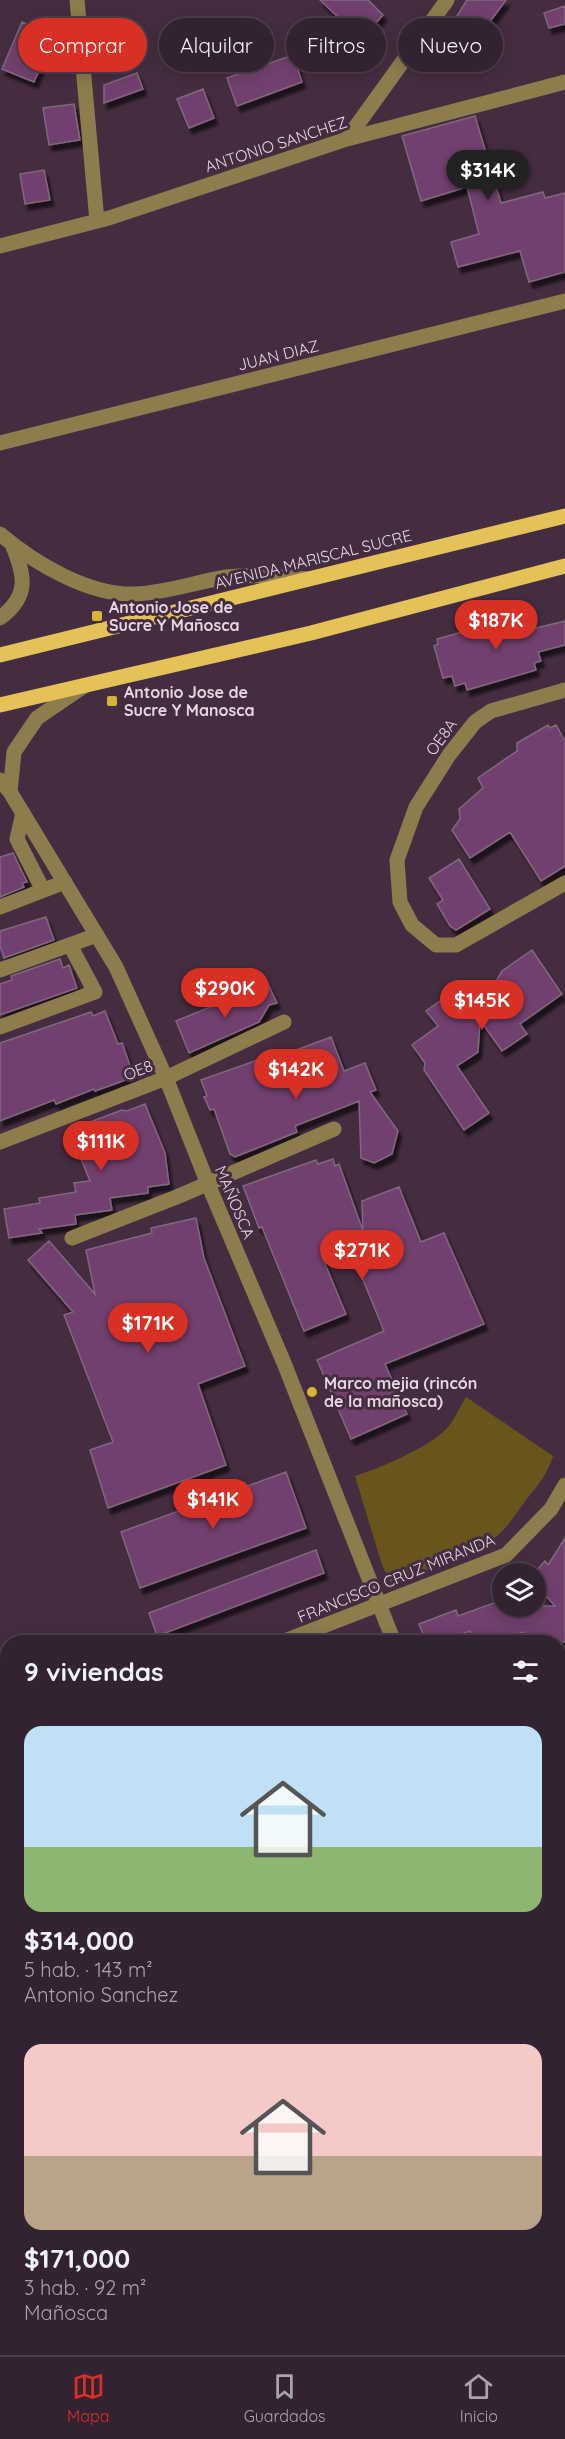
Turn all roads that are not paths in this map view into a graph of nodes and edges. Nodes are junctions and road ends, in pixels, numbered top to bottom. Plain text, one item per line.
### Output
1 (77, 0) edge
2 (447, 0) edge
3 (565, 82) edge
4 (347, 139) junction
5 (97, 222) junction
6 (0, 246) edge
7 (565, 300) edge
8 (0, 443) edge
9 (565, 516) edge
10 (6, 539) edge
11 (565, 566) edge
12 (308, 579) junction
13 (0, 618) edge
14 (0, 655) edge
15 (85, 685) junction
16 (565, 690) edge
17 (0, 705) edge
18 (5, 786) edge
19 (23, 813) junction
20 (65, 882) junction
21 (565, 883) edge
22 (43, 890) junction
23 (0, 907) edge
24 (97, 935) junction
25 (70, 945) junction
26 (0, 970) edge
27 (284, 1022) dead end
28 (0, 1027) edge
29 (166, 1078) junction
30 (334, 1129) dead end
31 (0, 1142) edge
32 (208, 1184) junction
33 (72, 1238) dead end
34 (565, 1485) edge
35 (379, 1606) junction
36 (301, 1635) edge
37 (391, 1635) edge

1 - 5 street
2 - 4 street
3 - 4 street, ANTONIO SANCHEZ
4 - 5 street, ANTONIO SANCHEZ
5 - 6 street, ANTONIO SANCHEZ
7 - 8 street, JUAN DIAZ
9 - 12 main road, AVENIDA MARISCAL SUCRE
10 - 12 street
10 - 13 street
11 - 15 main road
12 - 14 main road, AVENIDA MARISCAL SUCRE
15 - 17 main road
15 - 18 street, MAÑOSCA
16 - 21 street, OE8A
18 - 19 street, MAÑOSCA
19 - 20 street, MAÑOSCA
19 - 22 street
20 - 22 street
20 - 24 street, MAÑOSCA
22 - 23 street
24 - 25 street
24 - 29 street, MAÑOSCA
25 - 26 street
25 - 28 street
27 - 29 street, OE8
29 - 31 street, OE8
29 - 32 street, MAÑOSCA
30 - 32 street
32 - 33 street
32 - 35 street, MAÑOSCA
34 - 35 street, FRANCISCO CRUZ MIRANDA
35 - 36 street, FRANCISCO CRUZ MIRANDA
35 - 37 street, MAÑOSCA

